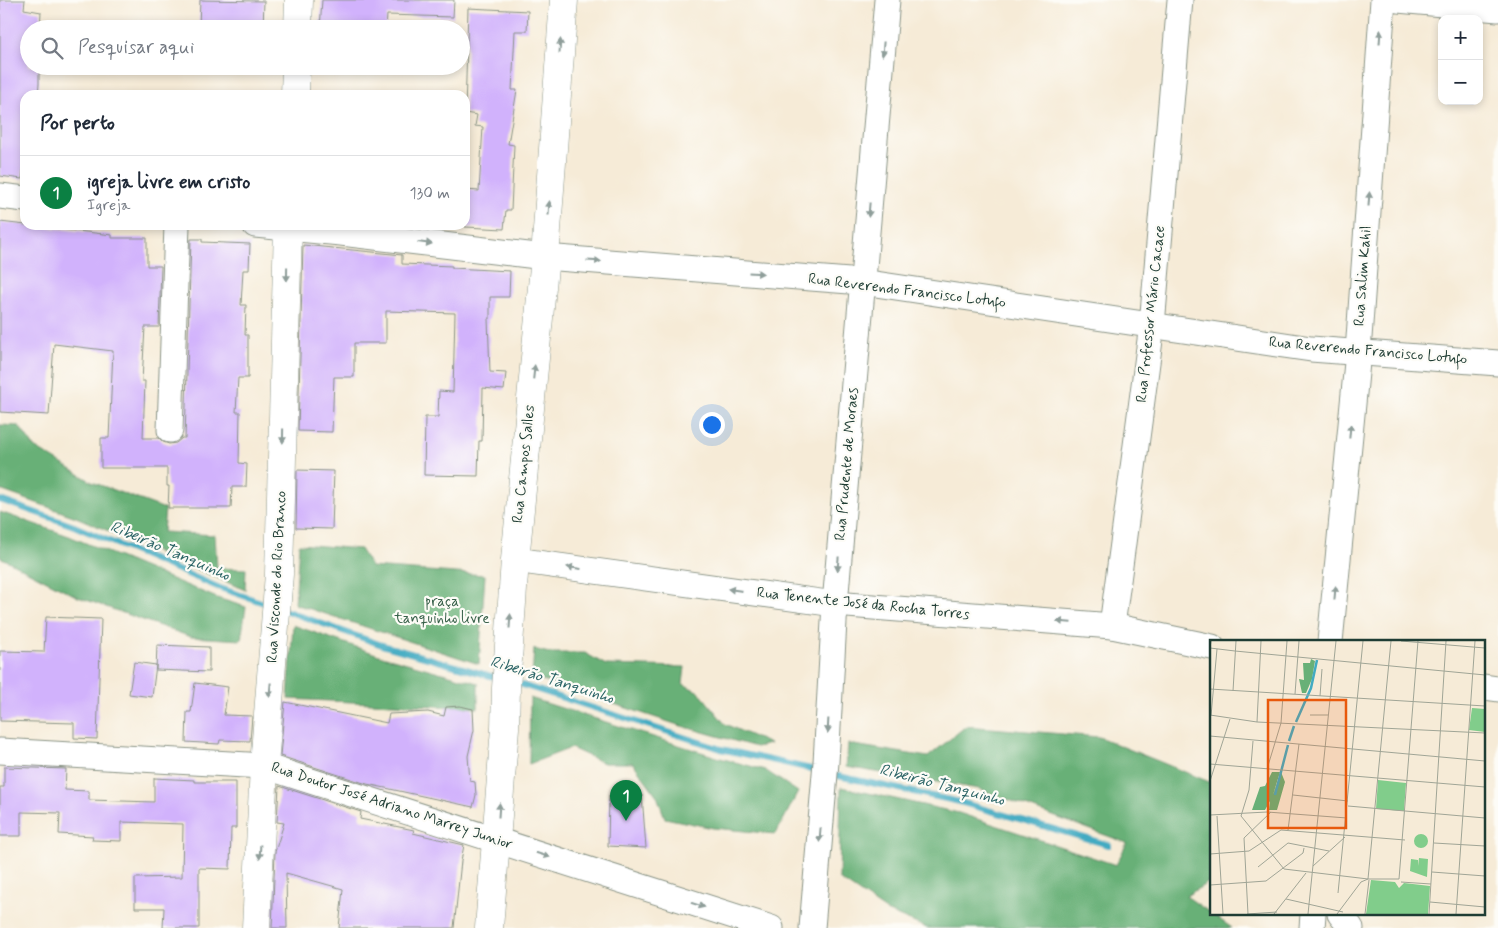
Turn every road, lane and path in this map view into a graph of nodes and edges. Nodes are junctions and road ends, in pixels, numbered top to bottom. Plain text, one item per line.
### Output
1 (299, 0) edge
2 (564, 0) edge
3 (887, 0) edge
4 (1180, 0) edge
5 (1383, 0) edge
6 (1398, 0) edge
7 (1498, 9) edge
8 (298, 20) edge
9 (295, 75) edge
10 (294, 90) edge
11 (0, 196) edge
12 (20, 198) edge
13 (176, 230) edge
14 (288, 230) edge
15 (321, 230) edge
16 (545, 257) junction
17 (862, 282) junction
18 (1152, 325) junction
19 (1358, 352) junction
20 (1498, 363) edge
21 (170, 430) dead end
22 (514, 560) junction
23 (835, 604) junction
24 (1112, 626) junction
25 (1330, 640) edge
26 (1210, 647) edge
27 (0, 751) edge
28 (264, 766) junction
29 (497, 840) junction
30 (1342, 916) edge
31 (256, 928) edge
32 (489, 928) edge
33 (771, 928) edge
34 (812, 928) edge
35 (1351, 928) edge

1 - 8 street
16 -> 2 street, Rua Campos Salles
3 -> 17 street, Rua Prudente de Moraes
4 - 18 street, Rua Professor Mário Cacace
19 -> 5 street, Rua Salim Kahil
6 - 7 street
9 - 10 street
11 - 12 street
13 - 21 street
14 -> 28 street, Rua Visconde do Rio Branco
15 -> 16 street, Rua Reverendo Francisco Lotufo
16 -> 17 street, Rua Reverendo Francisco Lotufo
22 -> 16 street, Rua Campos Salles
17 - 18 street, Rua Reverendo Francisco Lotufo
17 -> 23 street, Rua Prudente de Moraes
18 - 19 street, Rua Reverendo Francisco Lotufo
18 - 24 street, Rua Professor Mário Cacace
19 - 20 street, Rua Reverendo Francisco Lotufo
25 -> 19 street, Rua Salim Kahil
23 -> 22 street, Rua Tenente José da Rocha Torres
29 -> 22 street, Rua Campos Salles
24 -> 23 street, Rua Tenente José da Rocha Torres
23 -> 34 street, Rua Prudente de Moraes
24 - 26 street, Rua Tenente José da Rocha Torres
27 - 28 street, Rua Doutor José Adriano Marrey Junior
28 - 29 street, Rua Doutor José Adriano Marrey Junior
28 -> 31 street, Rua Visconde do Rio Branco
29 - 32 street, Rua Campos Salles
29 -> 33 street, Rua Doutor José Adriano Marrey Junior
30 - 35 street

